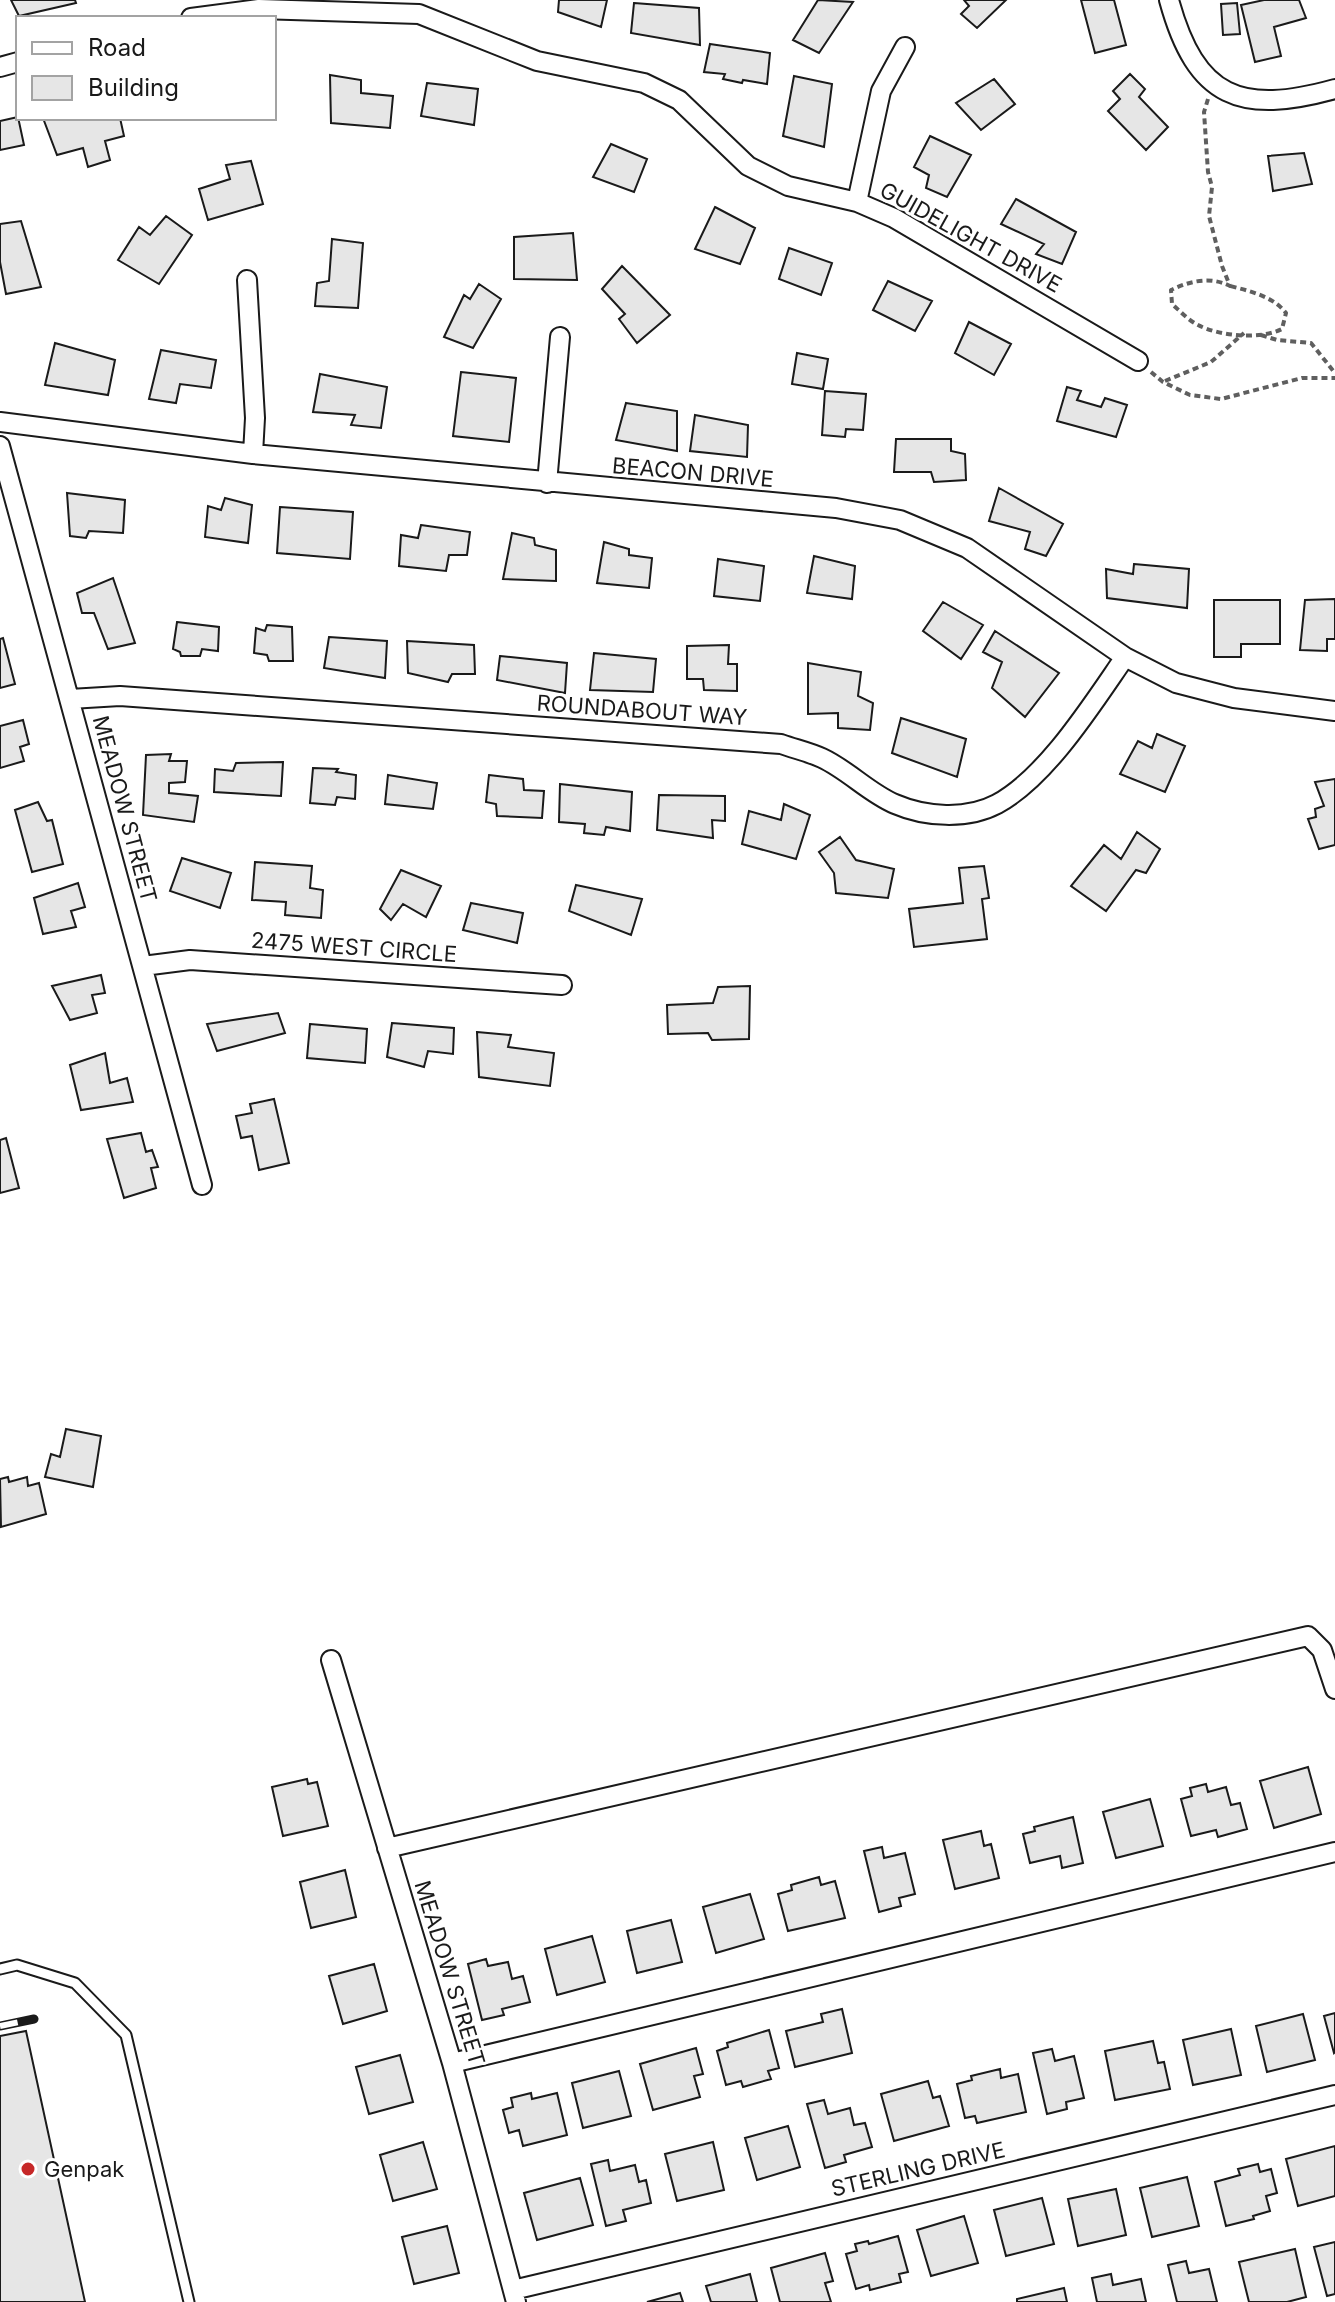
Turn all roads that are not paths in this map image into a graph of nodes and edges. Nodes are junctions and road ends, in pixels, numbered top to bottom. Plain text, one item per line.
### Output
1 (1169, 0) edge
2 (420, 7) edge
3 (206, 16) edge
4 (905, 47) dead end
5 (1335, 89) edge
6 (857, 202) junction
7 (247, 280) dead end
8 (560, 337) dead end
9 (1138, 361) road end
10 (0, 422) edge
11 (0, 446) edge
12 (253, 454) junction
13 (547, 483) junction
14 (1125, 657) junction
15 (70, 699) junction
16 (1335, 711) edge
17 (143, 966) junction
18 (562, 985) dead end
19 (202, 1185) dead end
20 (331, 1660) dead end
21 (1335, 1689) edge
22 (387, 1848) junction
23 (1335, 1852) edge
24 (0, 1969) edge
25 (452, 2063) junction
26 (1335, 2095) edge
27 (515, 2296) edge
28 (189, 2302) edge

1 - 5 street
2 - 3 street, GUIDELIGHT DRIVE
2 - 6 street, GUIDELIGHT DRIVE
4 - 6 street
6 - 9 street, GUIDELIGHT DRIVE
7 - 12 street
8 - 13 street
10 - 12 street, BEACON DRIVE
11 - 15 street, MEADOW STREET
12 - 13 street, BEACON DRIVE
13 - 14 street, BEACON DRIVE
14 - 15 street, ROUNDABOUT WAY
14 - 16 street, BEACON DRIVE
15 - 17 street, MEADOW STREET
17 - 18 street, 2475 WEST CIRCLE
17 - 19 street, MEADOW STREET
20 - 22 street, MEADOW STREET
21 - 22 street
22 - 25 street, MEADOW STREET
23 - 25 street
24 - 28 lane
25 - 27 street, MEADOW STREET
26 - 27 street, STERLING DRIVE

